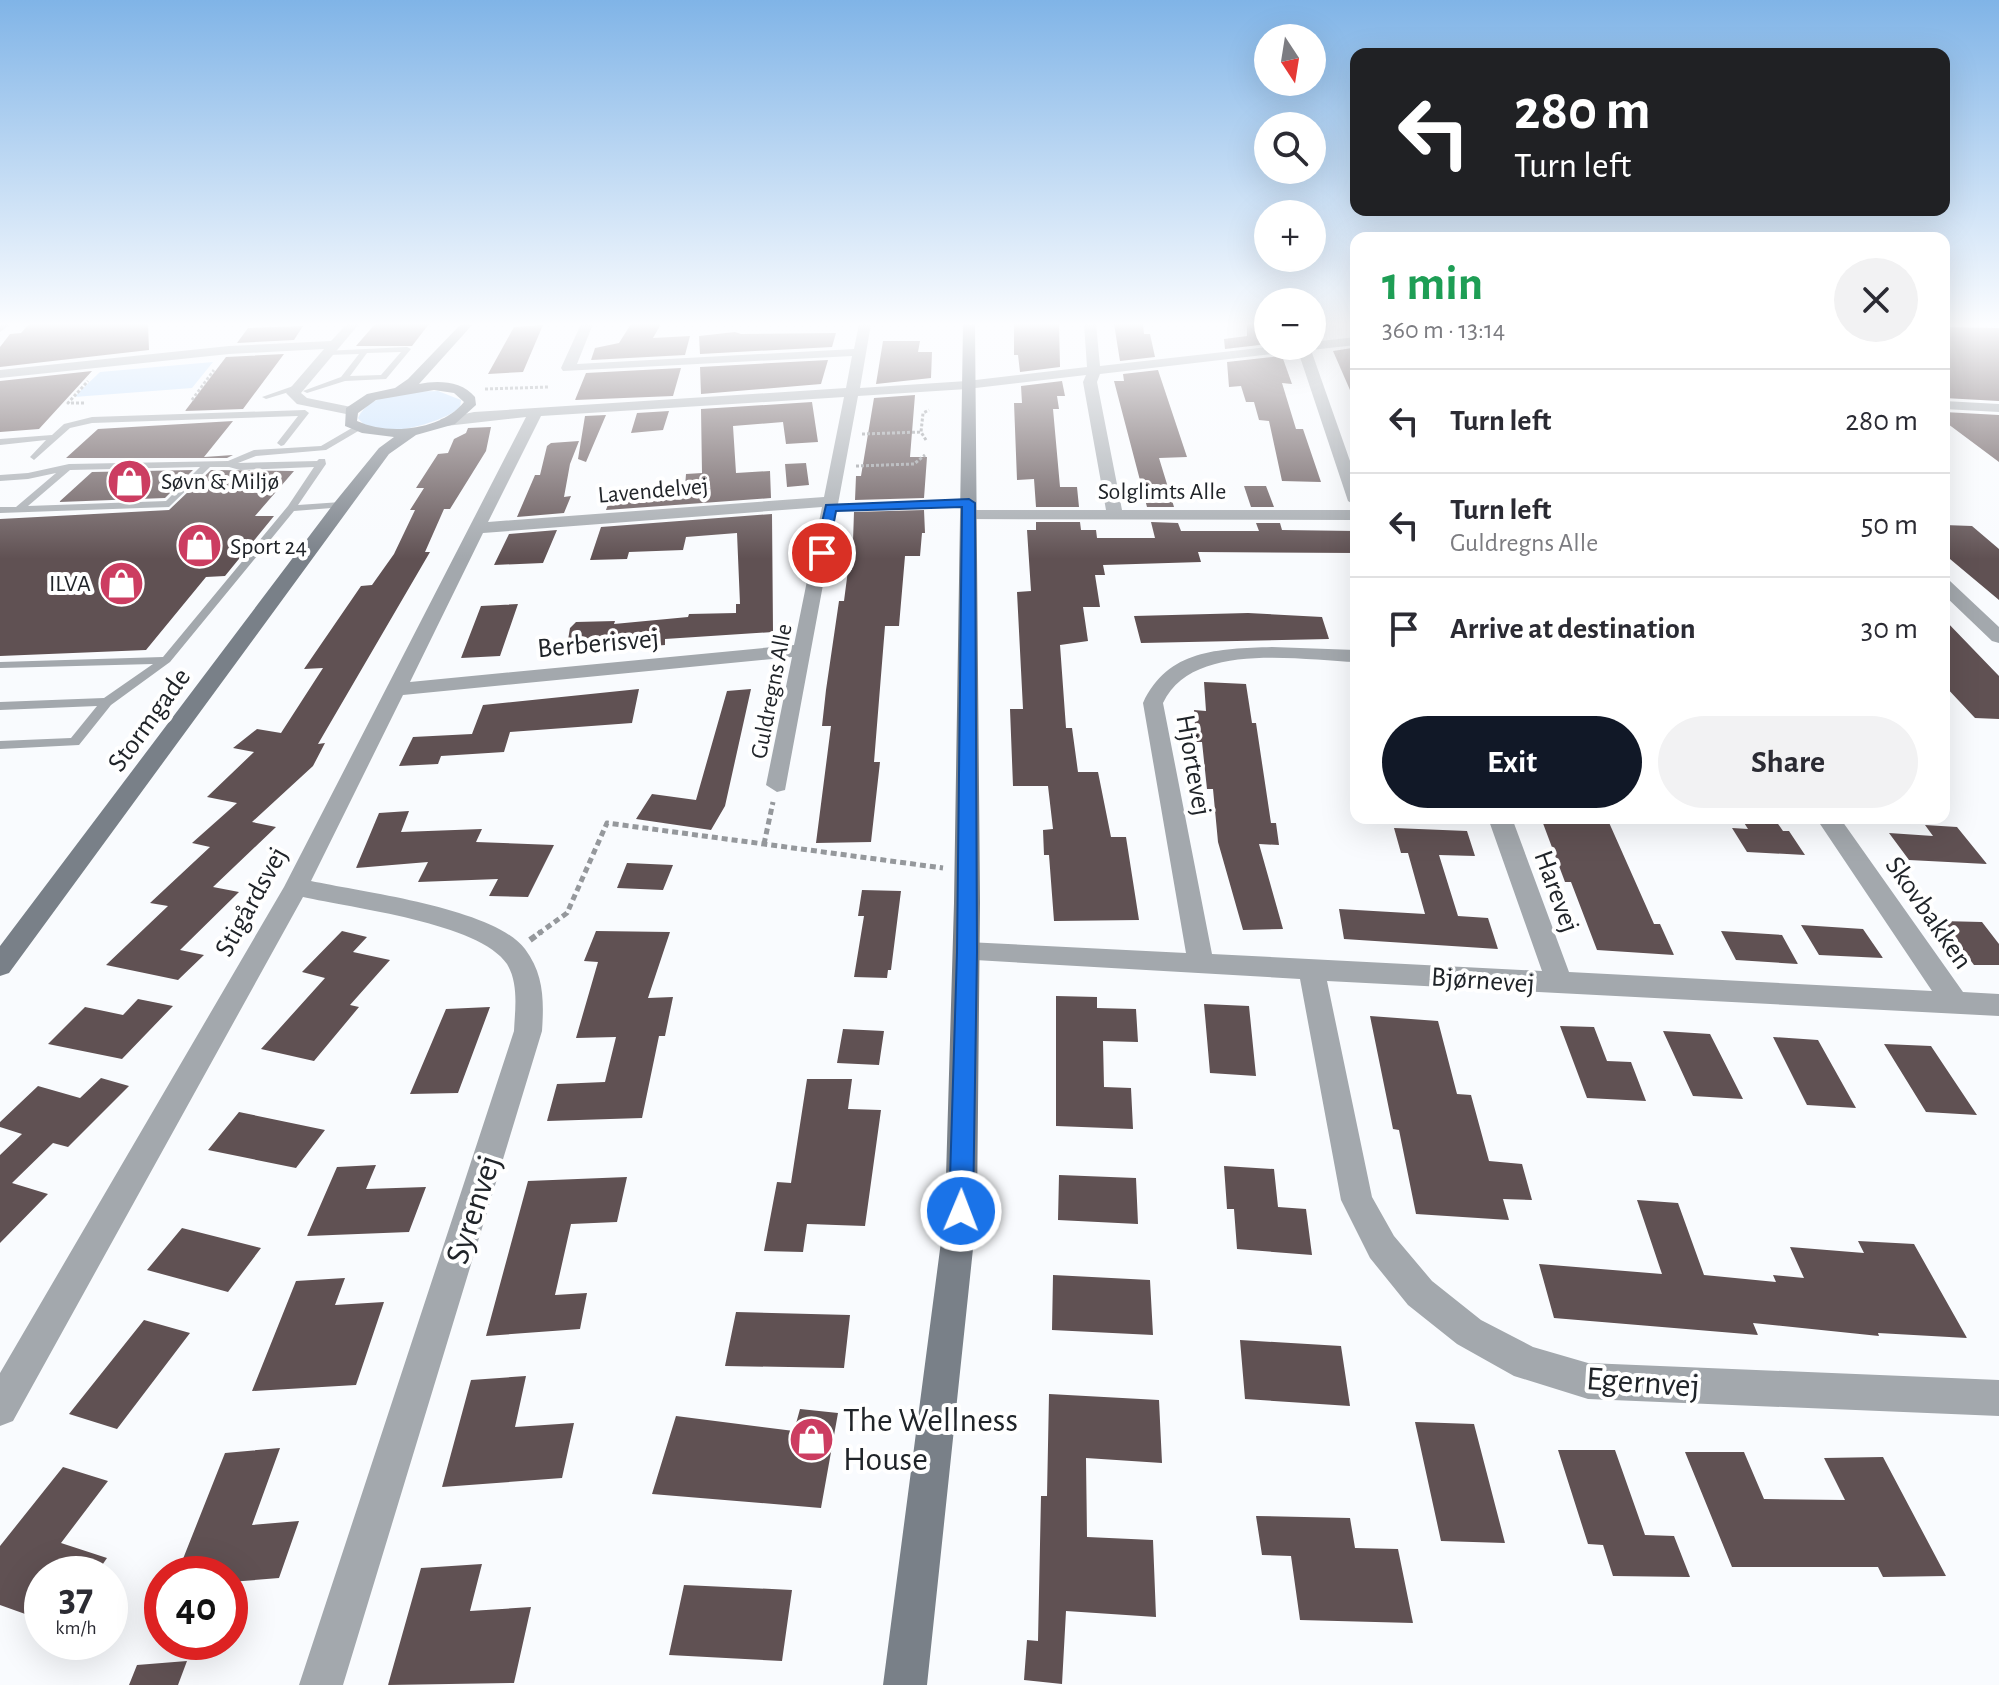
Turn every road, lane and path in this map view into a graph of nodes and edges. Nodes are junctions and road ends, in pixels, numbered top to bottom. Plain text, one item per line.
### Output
1 (471, 402) edge
2 (68, 403) edge
3 (96, 403) dead end
4 (310, 403) edge
5 (364, 403) edge
6 (472, 403) edge
7 (540, 403) edge
8 (709, 403) edge
9 (851, 403) edge
10 (967, 403) edge
11 (1094, 403) edge
12 (1322, 403) edge
13 (1950, 405) edge
14 (1999, 408) edge
15 (929, 410) dead end
16 (351, 411) junction
17 (535, 413) junction
18 (446, 422) junction
19 (362, 430) junction
20 (413, 431) junction
21 (921, 432) junction
22 (857, 435) dead end
23 (54, 437) junction
24 (926, 440) dead end
25 (0, 442) edge
26 (281, 443) dead end
27 (323, 448) junction
28 (925, 455) dead end
29 (34, 457) dead end
30 (229, 464) junction
31 (321, 464) junction
32 (207, 465) junction
33 (839, 466) junction
34 (69, 467) junction
35 (0, 478) edge
36 (1350, 483) edge
37 (831, 504) junction
38 (341, 505) junction
39 (291, 508) junction
40 (19, 509) junction
41 (969, 509) junction
42 (0, 510) edge
43 (1115, 515) junction
44 (1350, 515) edge
45 (478, 528) junction
46 (845, 552) dead end
47 (822, 553) junction
48 (1950, 591) edge
49 (1999, 637) edge
50 (803, 650) junction
51 (1350, 656) edge
52 (166, 660) junction
53 (0, 665) edge
54 (399, 689) junction
55 (107, 702) junction
56 (0, 706) edge
57 (0, 745) edge
58 (777, 785) joint
59 (1502, 824) edge
60 (1832, 824) edge
61 (764, 844) junction
62 (967, 871) junction
63 (296, 887) junction
64 (513, 952) junction
65 (967, 952) junction
66 (1201, 965) junction
67 (0, 966) edge
68 (1311, 968) junction
69 (1560, 984) junction
70 (1955, 1002) junction
71 (1999, 1005) edge
72 (1999, 1398) edge
73 (0, 1408) edge
74 (321, 1685) edge
75 (905, 1685) edge

1 - 18 street
2 - 3 path
4 - 16 street
5 - 16 street
6 - 17 street
7 - 17 path
8 - 17 street
9 - 33 street, Guldregns Alle
10 - 41 street
11 - 43 street
12 - 36 street
13 - 14 street
15 - 21 path
16 - 19 street
17 - 18 street
17 - 45 street, Stigårdsvej
18 - 20 street
19 - 20 street
19 - 27 lane
19 - 38 street, Stormgade
20 - 38 street, Stormgade
21 - 22 path
21 - 24 path
23 - 25 lane
23 - 26 lane
23 - 29 lane
27 - 30 lane
27 - 31 lane
28 - 33 path
30 - 31 lane
30 - 32 lane
31 - 39 lane
32 - 34 lane
32 - 40 lane
33 - 37 street, Guldregns Alle
34 - 35 lane
34 - 40 lane
37 - 41 lane
37 - 45 street, Lavendelvej
37 - 47 street, Guldregns Alle
38 - 39 lane
38 - 67 street, Stormgade
39 - 52 lane
40 - 42 lane
41 - 43 street, Solglimts Alle
41 - 62 street
43 - 44 street, Solglimts Alle
45 - 54 street, Stigårdsvej
46 - 47 lane
47 - 50 street, Guldregns Alle
48 - 49 street
50 - 54 street, Berberisvej
50 - 58 street, Guldregns Alle
51 - 66 street, Hjortevej
52 - 53 lane
52 - 55 lane
54 - 63 street, Stigårdsvej
55 - 56 lane
55 - 57 lane
58 - 61 path
59 - 69 street, Harevej
60 - 70 street, Skovbakken
61 - 62 path
61 - 64 path
62 - 65 street
63 - 64 street
63 - 73 street, Stigårdsvej
64 - 74 street, Syrenvej
65 - 66 street, Bjørnevej
65 - 75 street
66 - 68 street, Bjørnevej
68 - 69 street, Bjørnevej
68 - 72 street, Egernvej
69 - 70 street, Bjørnevej
70 - 71 street, Bjørnevej

